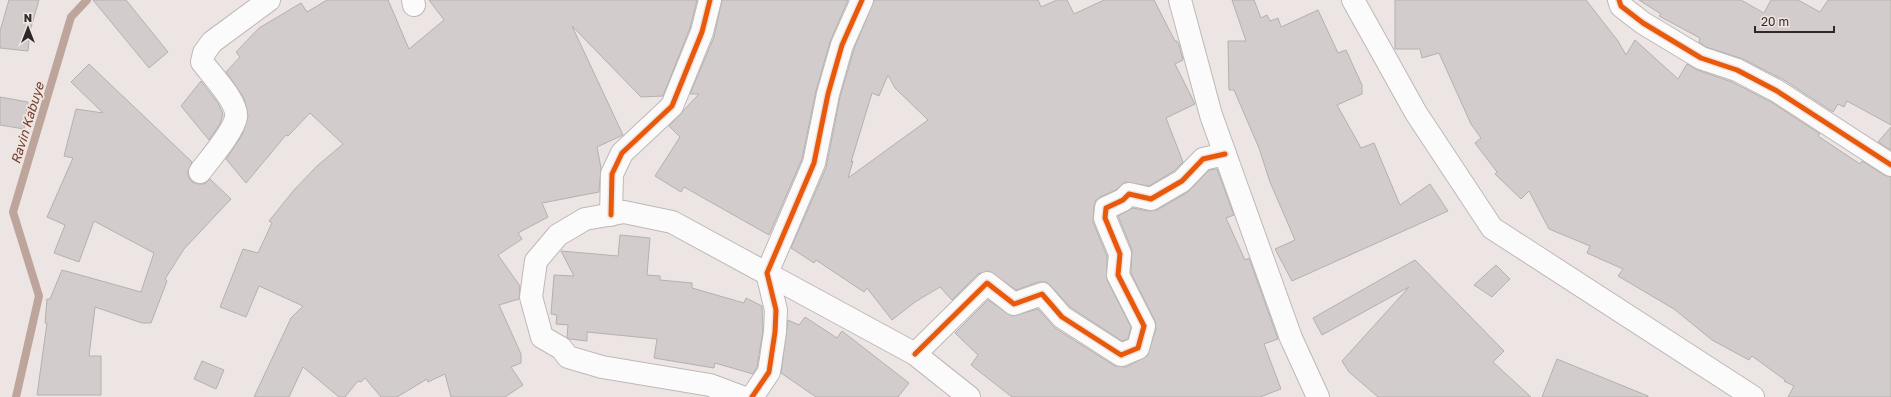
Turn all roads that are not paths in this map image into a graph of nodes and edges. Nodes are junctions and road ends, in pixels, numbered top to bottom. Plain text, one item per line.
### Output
1 (269, 0) edge
2 (710, 0) edge
3 (862, 0) edge
4 (1180, 0) edge
5 (1353, 0) edge
6 (1619, 0) edge
7 (1225, 154) junction
8 (1891, 165) edge
9 (200, 172) dead end
10 (610, 215) junction
11 (767, 273) junction
12 (915, 354) junction
13 (742, 397) edge
14 (752, 397) edge
15 (969, 397) edge
16 (1318, 397) edge
17 (1753, 397) edge

1 - 9 main road
2 - 10 main road
3 - 11 main road
4 - 7 main road
5 - 17 main road
6 - 8 main road
7 - 12 main road
7 - 16 main road
10 - 11 main road
10 - 13 main road
11 - 12 main road
11 - 14 main road
12 - 15 main road

